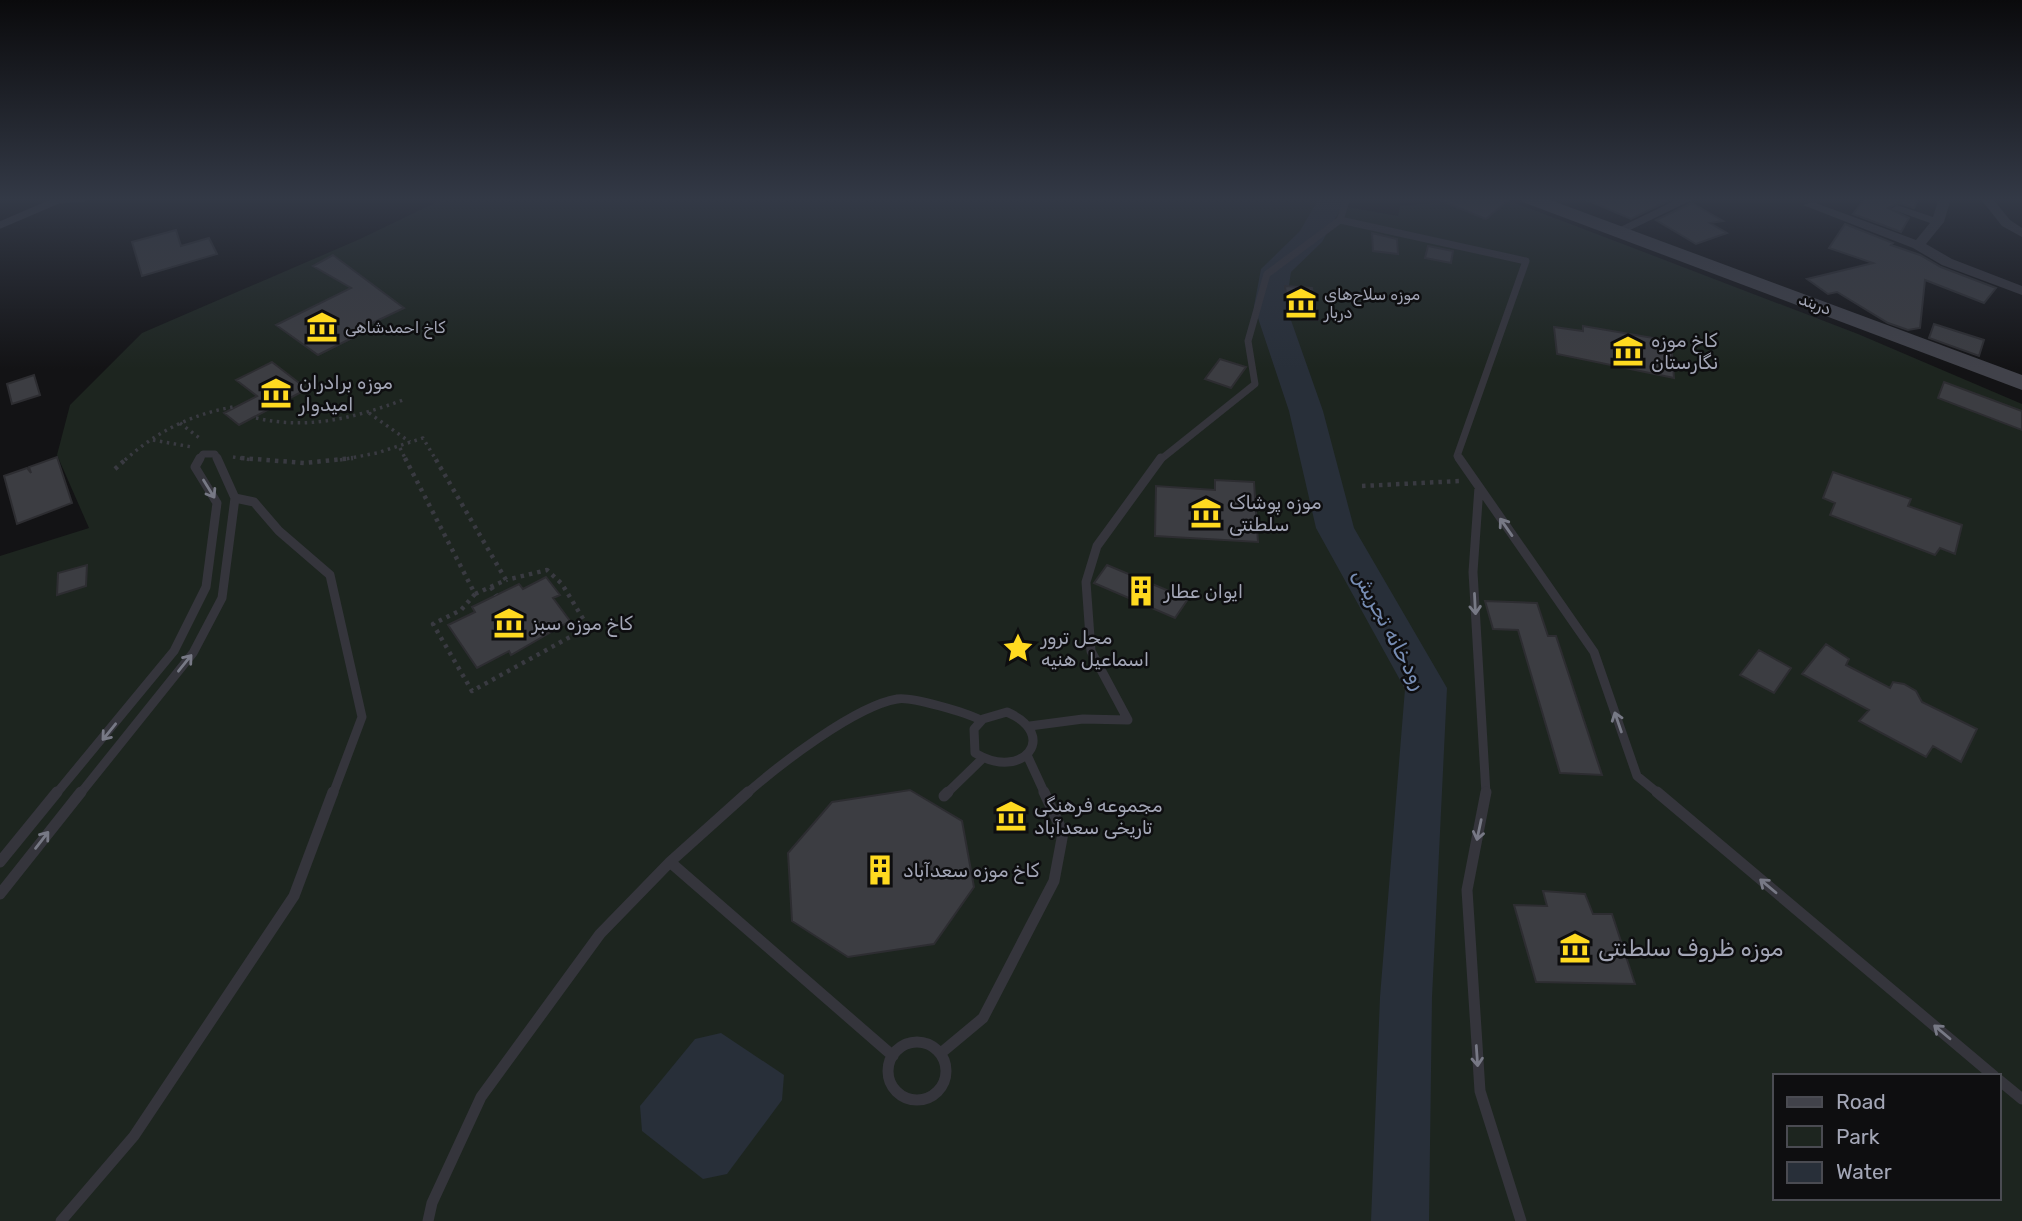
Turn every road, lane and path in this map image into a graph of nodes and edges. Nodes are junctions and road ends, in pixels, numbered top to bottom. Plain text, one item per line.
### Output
1 (1293, 255) edge
2 (1499, 255) edge
3 (1686, 255) edge
4 (1935, 255) edge
5 (2022, 291) edge
6 (2022, 383) edge
7 (403, 400) dead end
8 (233, 407) dead end
9 (368, 413) junction
10 (256, 418) dead end
11 (180, 423) junction
12 (151, 440) junction
13 (411, 443) junction
14 (400, 448) junction
15 (215, 454) junction
16 (115, 469) dead end
17 (1476, 484) junction
18 (1362, 486) dead end
19 (235, 498) junction
20 (506, 580) junction
21 (491, 587) junction
22 (475, 594) junction
23 (496, 595) dead end
24 (980, 720) junction
25 (1030, 726) junction
26 (1027, 755) junction
27 (982, 759) junction
28 (944, 796) dead end
29 (0, 862) edge
30 (670, 862) junction
31 (0, 894) edge
32 (941, 1053) junction
33 (893, 1056) junction
34 (1992, 1074) edge
35 (2001, 1082) edge
36 (2022, 1099) edge
37 (61, 1221) edge
38 (428, 1221) edge
39 (1521, 1221) edge

1 - 25 lane
2 - 17 lane
3 - 6 main road, دربند
4 - 5 street
7 - 9 path
8 - 11 path
9 - 10 path
9 - 13 path
11 - 12 path
11 - 12 path
12 - 16 path
13 - 14 path
13 - 20 path
14 - 15 path
14 - 22 path
15 - 19 lane
15 -> 29 lane
17 - 18 path
34 -> 17 lane
17 -> 39 lane
31 -> 19 lane
19 - 37 lane
20 - 21 path
20 - 22 path
21 - 22 path
21 - 23 path
24 - 25 lane
24 - 27 lane
24 - 30 lane
25 - 26 lane
26 - 27 lane
26 - 32 lane
27 - 28 lane
30 - 33 lane
30 - 38 lane
32 - 33 lane
32 - 33 lane
35 - 36 lane

